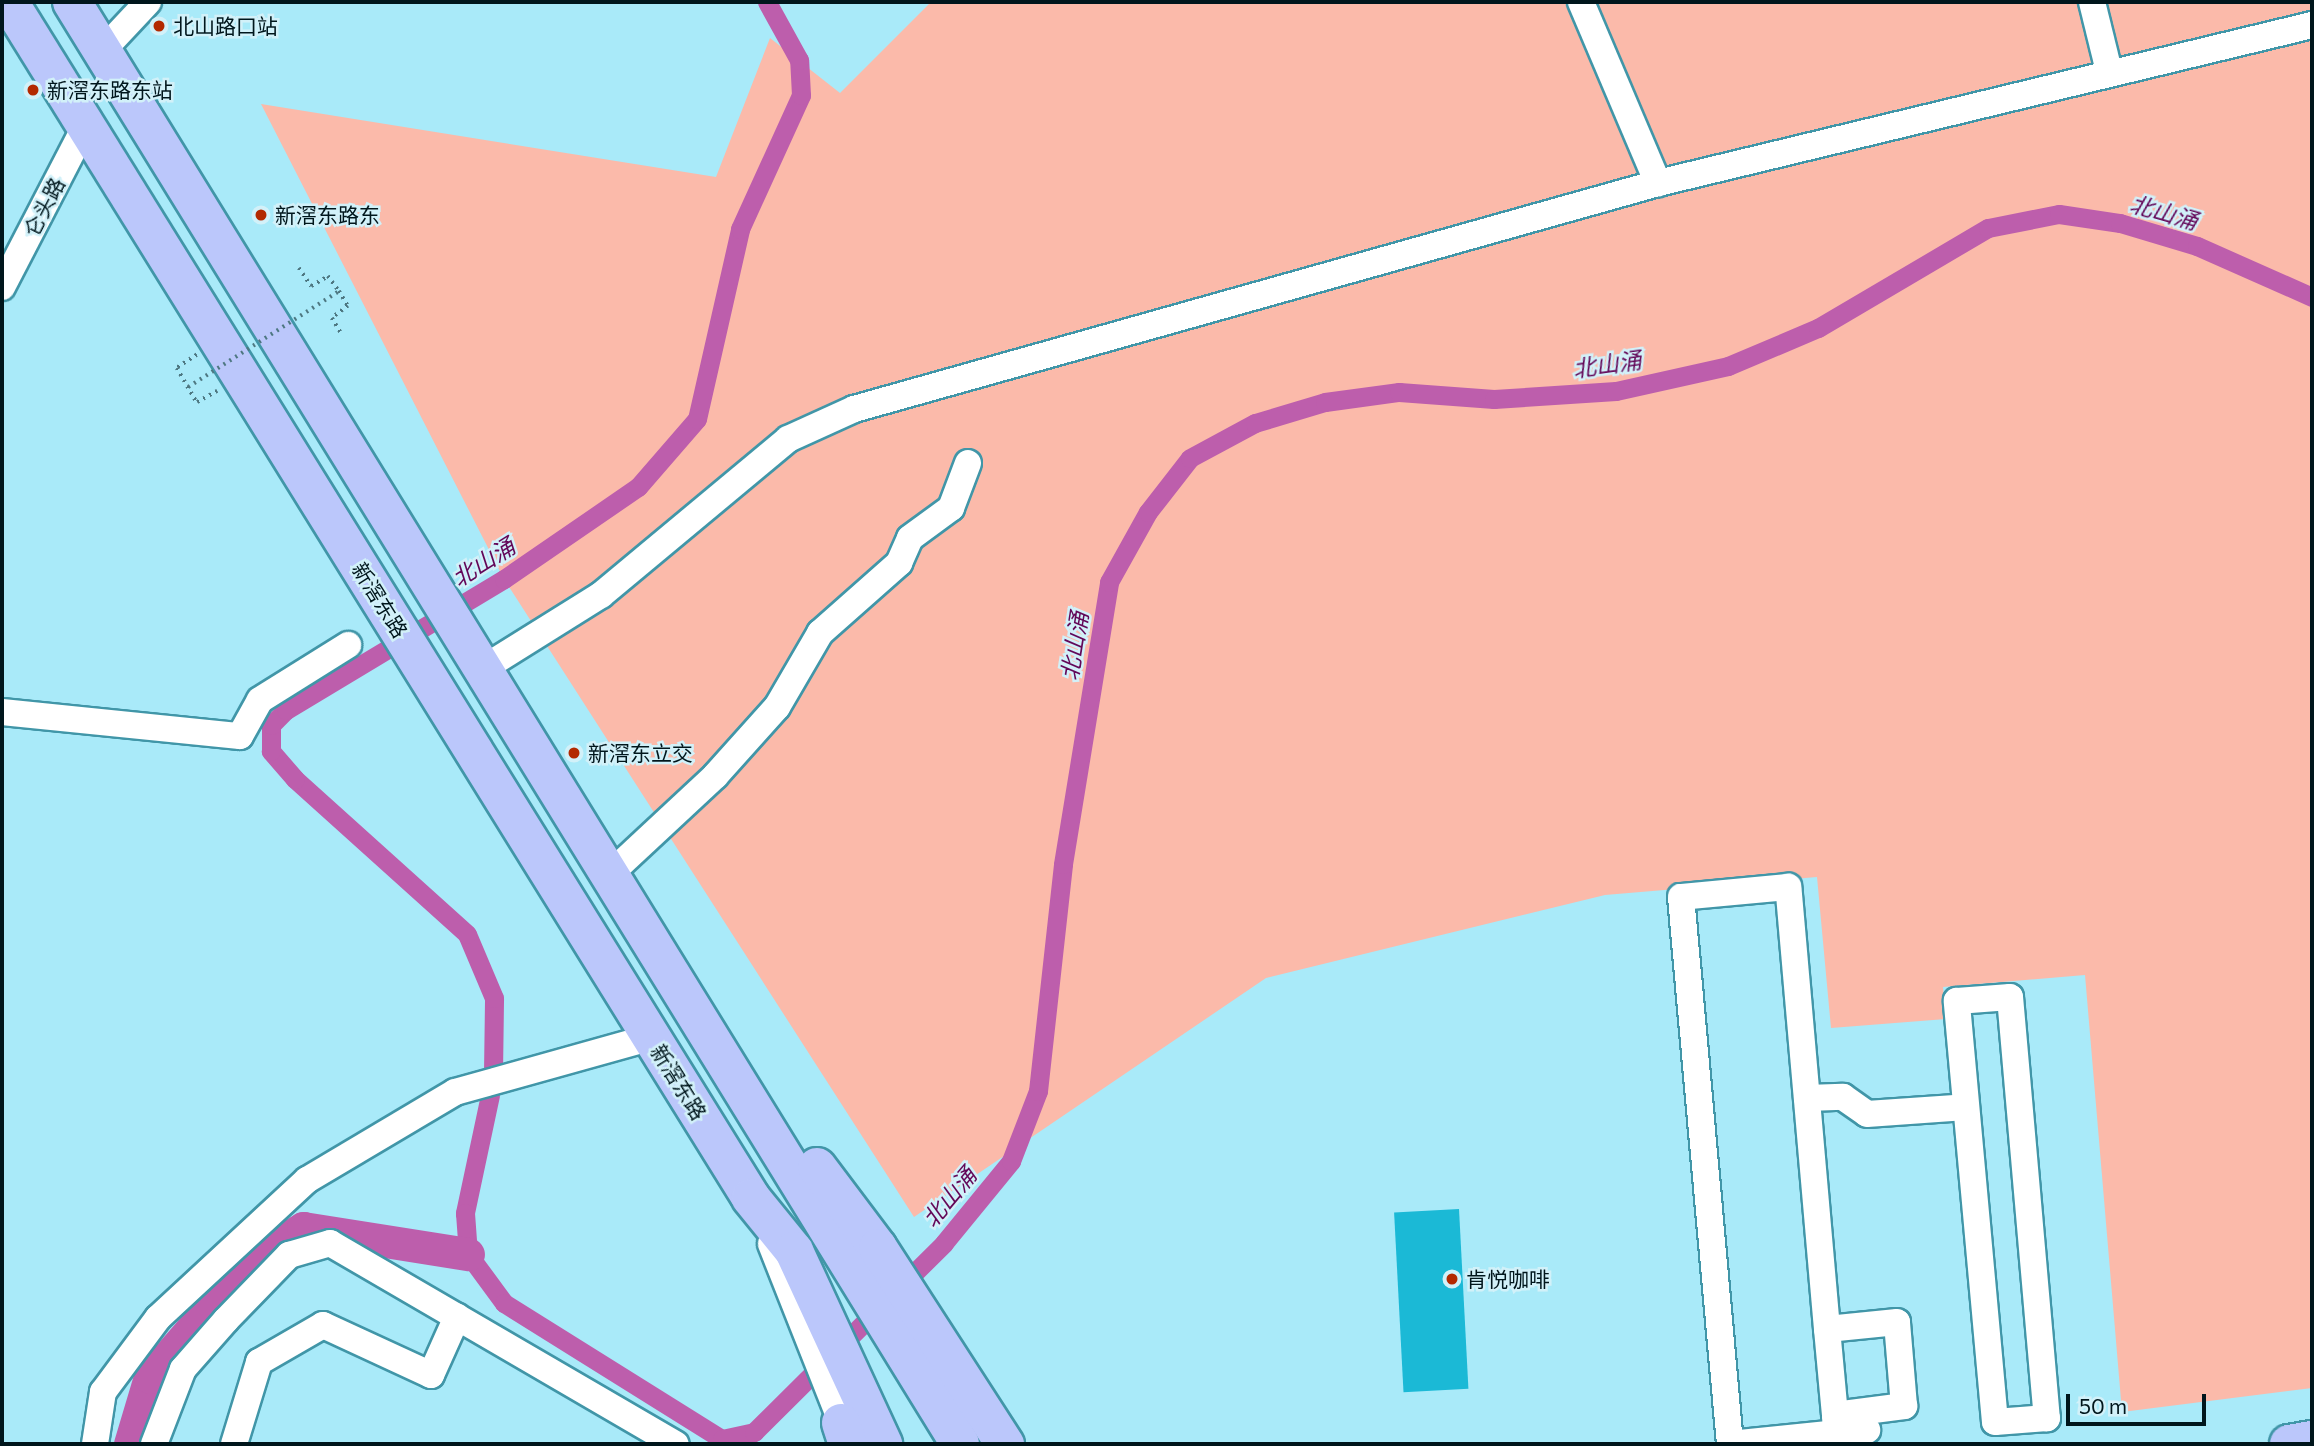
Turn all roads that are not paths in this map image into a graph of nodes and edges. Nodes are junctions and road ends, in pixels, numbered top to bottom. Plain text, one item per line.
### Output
1 (9, 2) edge
2 (72, 2) edge
3 (148, 2) edge
4 (1581, 2) edge
5 (2092, 2) edge
6 (2312, 25) edge
7 (102, 51) junction
8 (2109, 71) junction
9 (86, 125) junction
10 (1658, 183) junction
11 (2, 287) edge
12 (968, 463) dead end
13 (348, 645) dead end
14 (477, 655) junction
15 (2, 712) edge
16 (610, 874) junction
17 (667, 967) junction
18 (652, 1037) junction
19 (1807, 1098) junction
20 (1966, 1107) junction
21 (457, 1317) junction
22 (1827, 1329) junction
23 (1836, 1424) junction
24 (851, 1428) edge
25 (1867, 1432) edge
26 (2312, 1440) edge
27 (95, 1444) edge
28 (154, 1444) edge
29 (234, 1444) edge
30 (676, 1444) edge
31 (883, 1444) edge
32 (960, 1444) edge
33 (1005, 1444) edge
34 (2289, 1444) edge

1 - 9 highway, 新滘东路
2 - 7 highway
3 - 7 street
4 - 10 street
5 - 8 street
6 - 8 street
7 - 14 highway
8 - 10 street
9 - 11 street, 仑头路
9 - 18 highway, 新滘东路
10 - 14 street
12 - 16 street
13 - 15 street
14 - 16 highway
16 - 17 highway
17 - 32 highway
17 - 33 highway
18 - 24 highway, 新滘东路
18 - 27 street
19 - 20 street
19 - 22 street
19 - 23 street
20 - 20 street
21 - 28 street
21 - 29 street
21 - 30 street
22 - 23 street
22 - 25 street
23 - 25 street
24 - 31 highway, 新滘东路
26 - 34 highway

